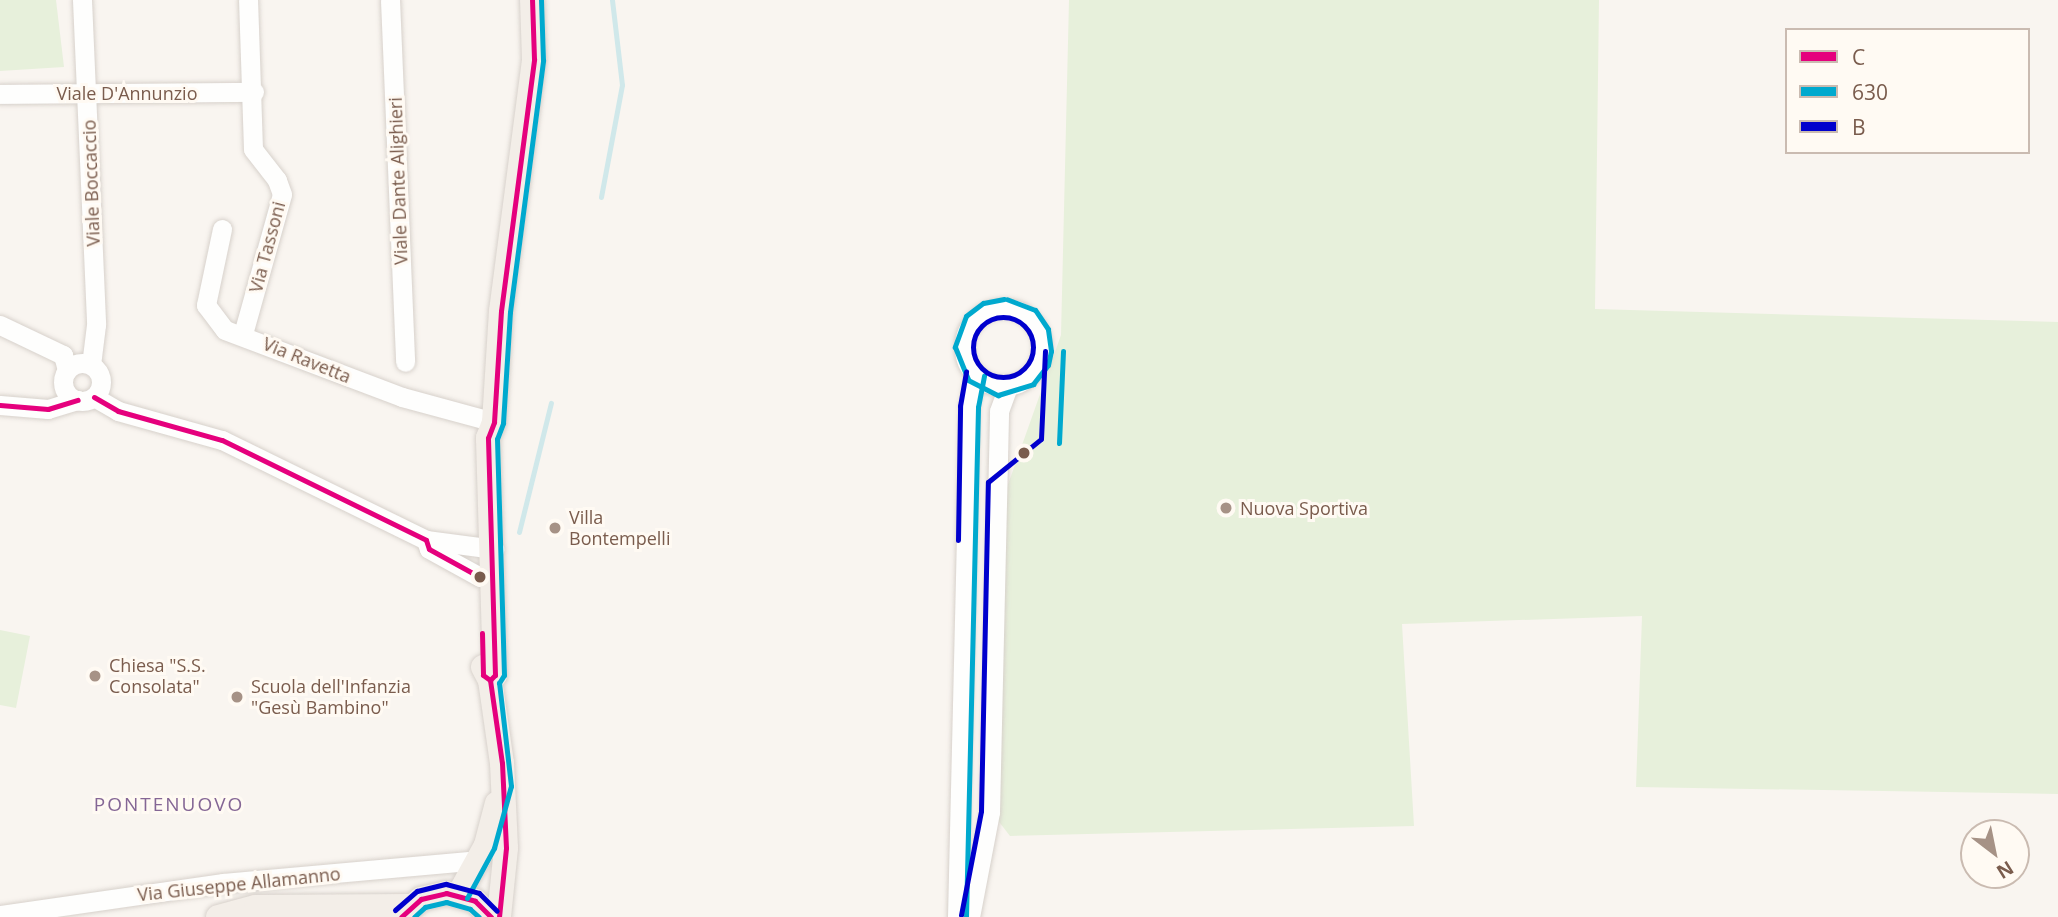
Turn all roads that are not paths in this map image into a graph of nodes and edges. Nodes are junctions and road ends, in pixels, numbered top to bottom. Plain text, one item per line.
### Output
1 (82, 0) edge
2 (248, 0) edge
3 (390, 0) edge
4 (532, 0) edge
5 (254, 92) junction
6 (88, 93) junction
7 (0, 94) edge
8 (222, 229) dead end
9 (0, 326) edge
10 (243, 334) junction
11 (405, 362) dead end
12 (91, 365) junction
13 (67, 370) junction
14 (975, 374) junction
15 (1008, 386) junction
16 (86, 399) junction
17 (0, 405) edge
18 (495, 422) junction
19 (426, 540) junction
20 (487, 549) junction
21 (480, 577) junction
22 (490, 680) junction
23 (502, 785) junction
24 (480, 860) junction
25 (459, 894) junction
26 (406, 912) edge
27 (0, 915) edge
28 (218, 917) edge
29 (491, 917) edge
30 (499, 917) edge
31 (957, 917) edge
32 (970, 917) edge

1 - 6 street, Viale Boccaccio
2 - 5 street, Via Tassoni
3 - 11 street, Viale Dante Alighieri
4 - 18 main road
5 - 6 street, Viale D'Annunzio
5 - 10 street, Via Tassoni
6 - 7 street, Viale D'Annunzio
6 - 12 street, Viale Boccaccio
8 - 10 street, Via Ravetta
9 - 13 street
10 - 18 street, Via Ravetta
12 - 13 street
12 - 16 street
13 - 16 street
14 - 15 street
14 - 15 street
14 - 31 street
15 - 32 street
16 - 17 street
16 - 19 street
18 - 20 main road
19 - 20 street
19 - 21 street
20 - 21 main road
20 - 22 main road
21 - 22 main road
22 - 23 main road
23 - 24 main road
23 - 30 main road
24 - 25 main road
24 - 27 street, Via Giuseppe Allamanno
25 - 26 main road
25 - 29 main road
26 - 28 main road

